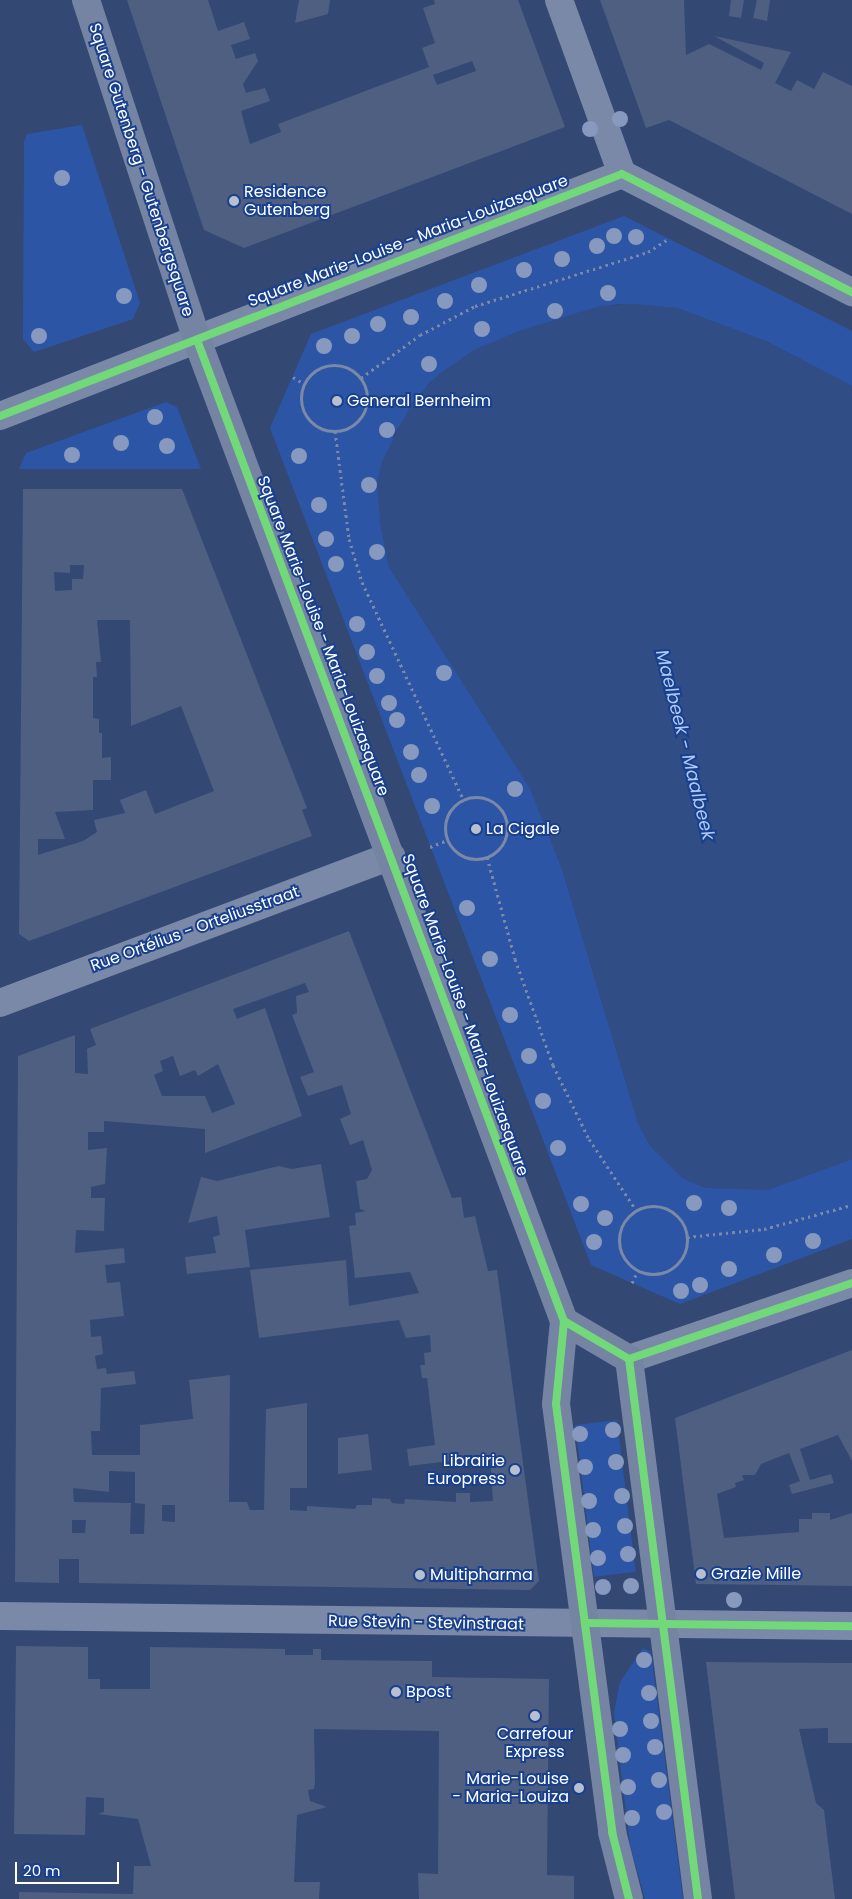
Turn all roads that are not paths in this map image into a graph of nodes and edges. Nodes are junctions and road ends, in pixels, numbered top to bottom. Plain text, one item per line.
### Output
1 (86, 0) edge
2 (559, 0) edge
3 (622, 174) junction
4 (852, 292) edge
5 (197, 340) junction
6 (0, 416) edge
7 (391, 856) junction
8 (0, 1003) edge
9 (852, 1283) edge
10 (564, 1321) junction
11 (629, 1359) junction
12 (0, 1616) edge
13 (588, 1623) junction
14 (663, 1625) junction
15 (852, 1626) edge
16 (629, 1899) edge
17 (698, 1899) edge

1 - 5 street, Square Gutenberg - Gutenbergsquare
2 - 3 street
3 - 4 street
3 - 5 street, Square Marie-Louise - Maria-Louizasquare
5 - 6 street
5 - 7 street, Square Marie-Louise - Maria-Louizasquare
7 - 8 street, Rue Ortélius - Orteliusstraat
7 - 10 street, Square Marie-Louise - Maria-Louizasquare
9 - 11 street
10 - 11 street
10 - 13 street
11 - 14 street
12 - 13 street, Rue Stevin - Stevinstraat
13 - 14 street, Rue Stevin - Stevinstraat
13 - 16 street
14 - 15 street, Rue Stevin - Stevinstraat
14 - 17 street

